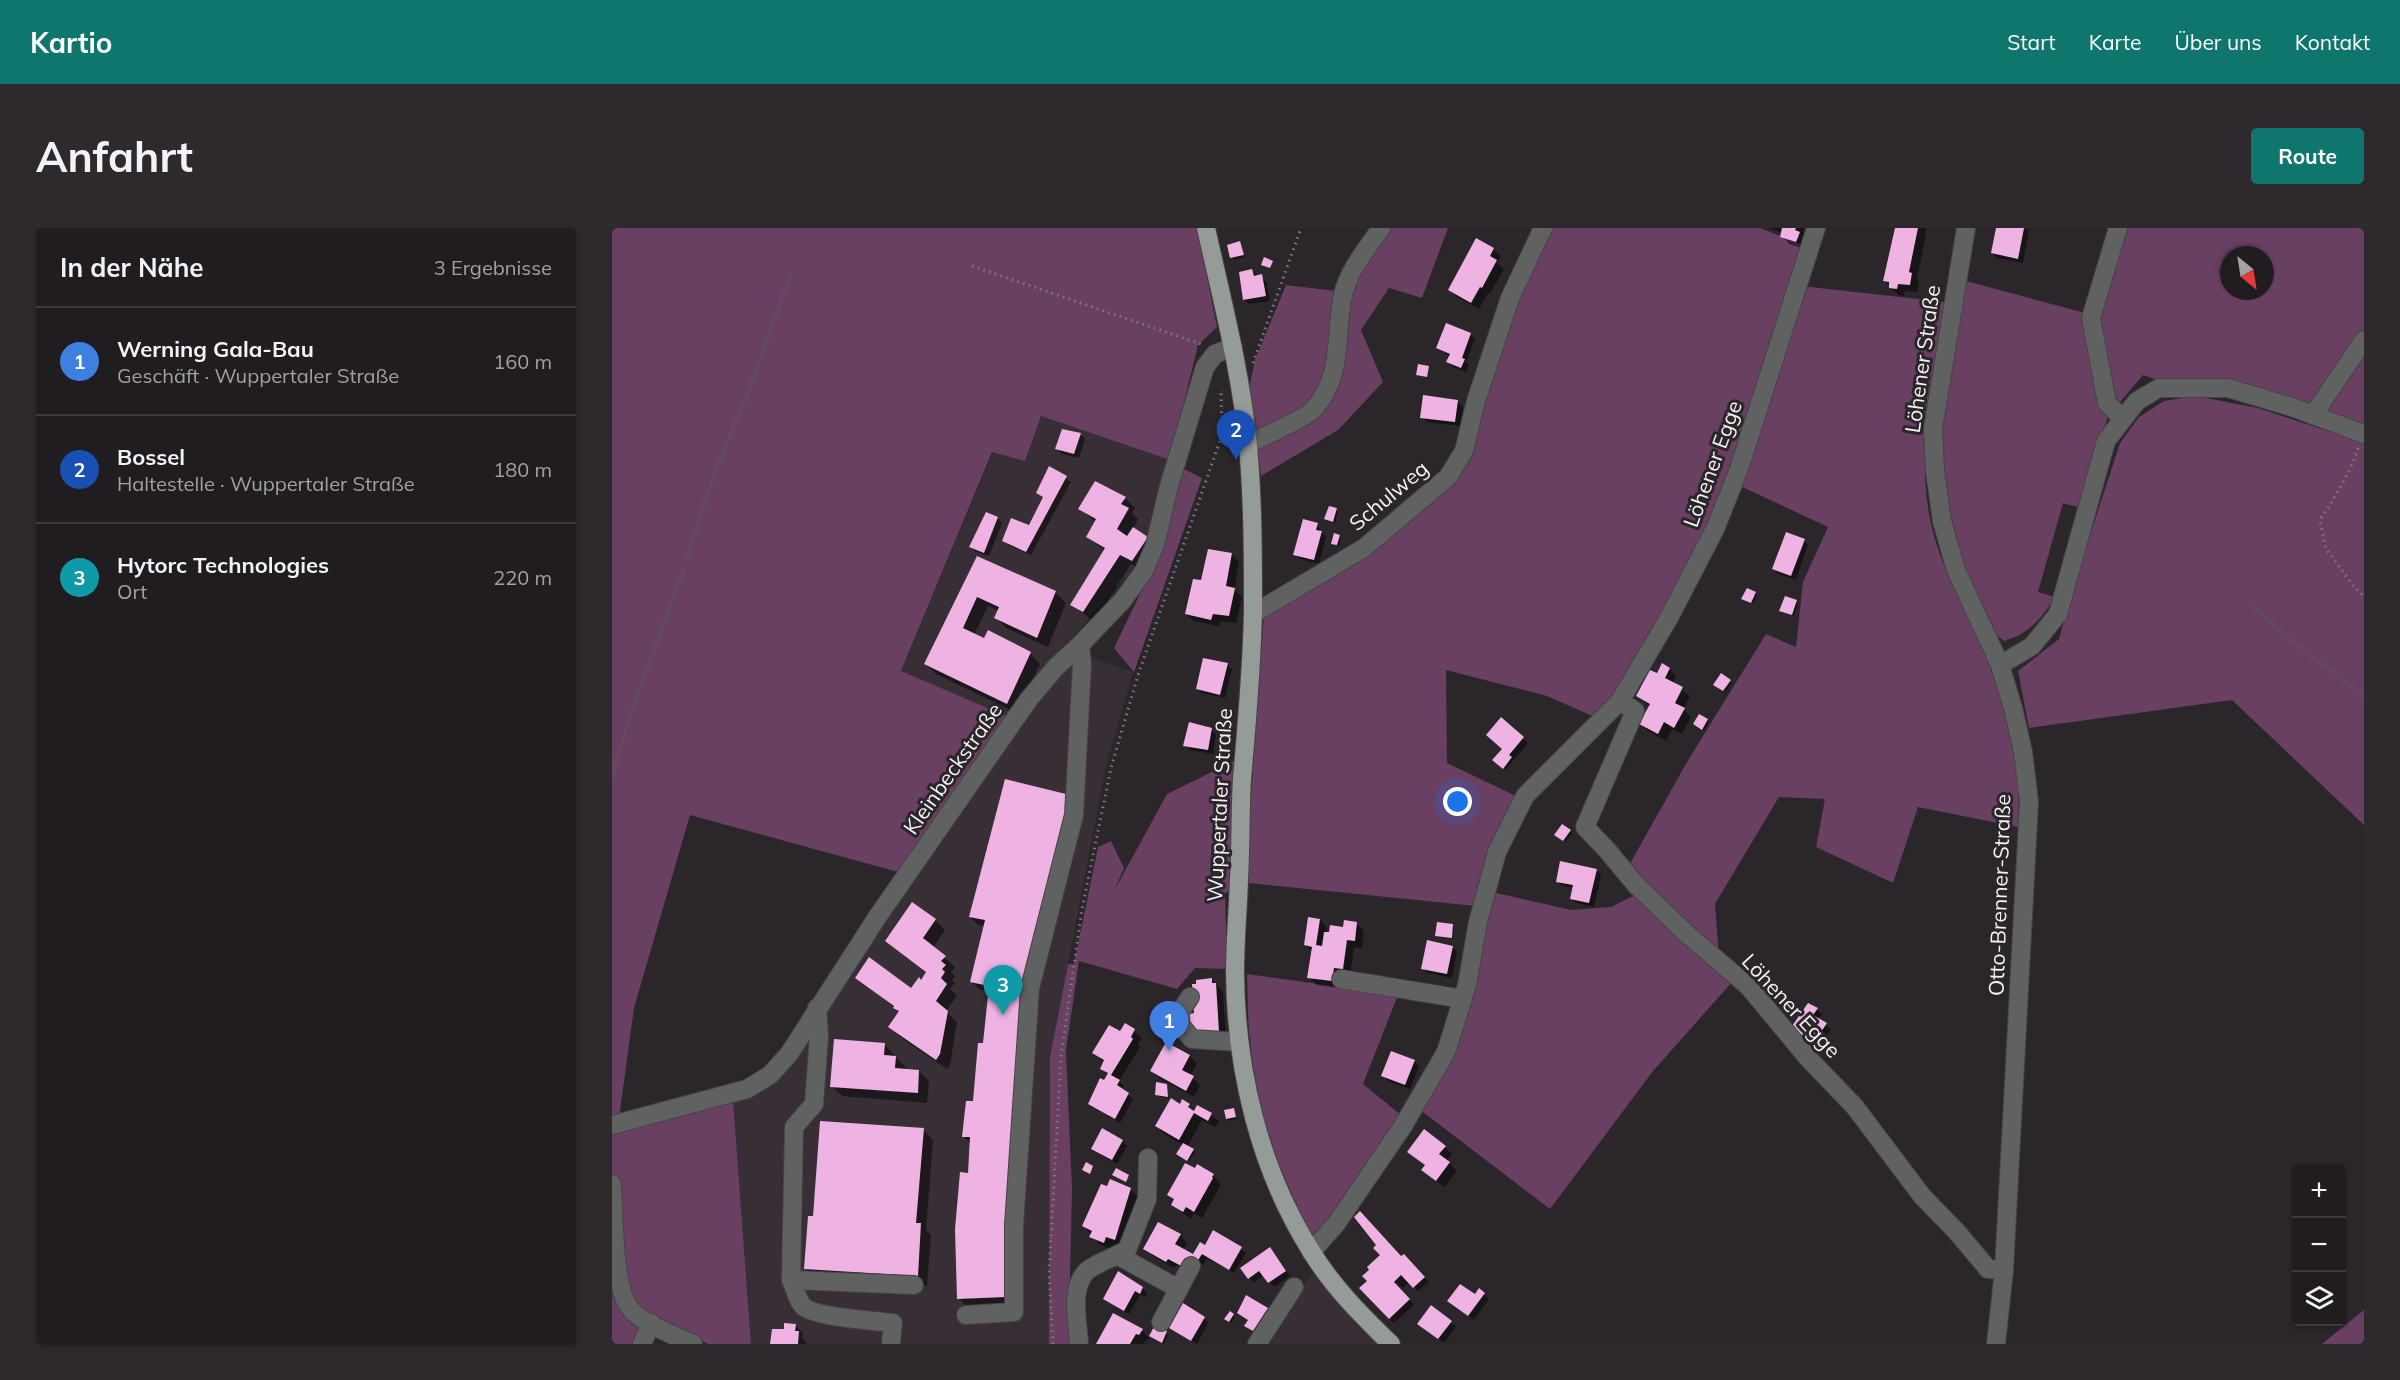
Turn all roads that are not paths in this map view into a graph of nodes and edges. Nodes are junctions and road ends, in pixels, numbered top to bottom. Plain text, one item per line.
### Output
1 (1206, 228) edge
2 (1543, 228) edge
3 (1816, 228) edge
4 (1966, 228) edge
5 (2118, 228) edge
6 (1377, 232) edge
7 (2364, 340) edge
8 (1233, 347) junction
9 (2313, 414) junction
10 (2123, 418) junction
11 (2363, 433) edge
12 (1248, 444) junction
13 (1253, 614) junction
14 (1080, 645) junction
15 (2000, 665) junction
16 (1620, 701) junction
17 (1341, 979) dead end
18 (1190, 997) dead end
19 (1463, 999) junction
20 (817, 1008) junction
21 (1239, 1042) junction
22 (612, 1125) edge
23 (1148, 1158) dead end
24 (612, 1184) edge
25 (1311, 1252) junction
26 (1117, 1255) junction
27 (1191, 1266) dead end
28 (2004, 1270) junction
29 (791, 1280) junction
30 (914, 1285) dead end
31 (1294, 1287) dead end
32 (1179, 1289) junction
33 (966, 1315) dead end
34 (1161, 1322) dead end
35 (651, 1323) junction
36 (891, 1342) dead end
37 (642, 1344) edge
38 (693, 1344) edge
39 (1079, 1344) edge
40 (1257, 1344) edge
41 (1391, 1344) edge
42 (1996, 1344) edge

1 - 8 main road, Wuppertaler Straße
2 - 13 street, Schulweg
3 - 16 street, Löhener Egge
4 - 15 street, Löhener Straße
5 - 10 street
6 - 12 street
7 - 9 street
8 - 12 main road, Wuppertaler Straße
8 - 14 street, Kleinbeckstraße
9 - 10 street
9 - 11 street
10 - 15 street
12 - 13 main road, Wuppertaler Straße
13 - 21 main road, Wuppertaler Straße
14 - 20 street, Kleinbeckstraße
14 - 33 street
15 - 28 street, Otto-Brenner-Straße
16 - 19 street, Löhener Egge
16 - 28 street, Löhener Egge
17 - 19 street
18 - 21 street
19 - 25 street, Löhener Egge
20 - 22 street, Kleinbeckstraße
20 - 29 street
21 - 25 main road, Wuppertaler Straße
23 - 26 street
24 - 35 street
25 - 41 main road, Wuppertaler Straße
26 - 32 street
26 - 39 street
27 - 32 street
28 - 42 street, Otto-Brenner-Straße
29 - 30 street
29 - 36 street
31 - 40 street
32 - 34 street
35 - 37 street
35 - 38 street

